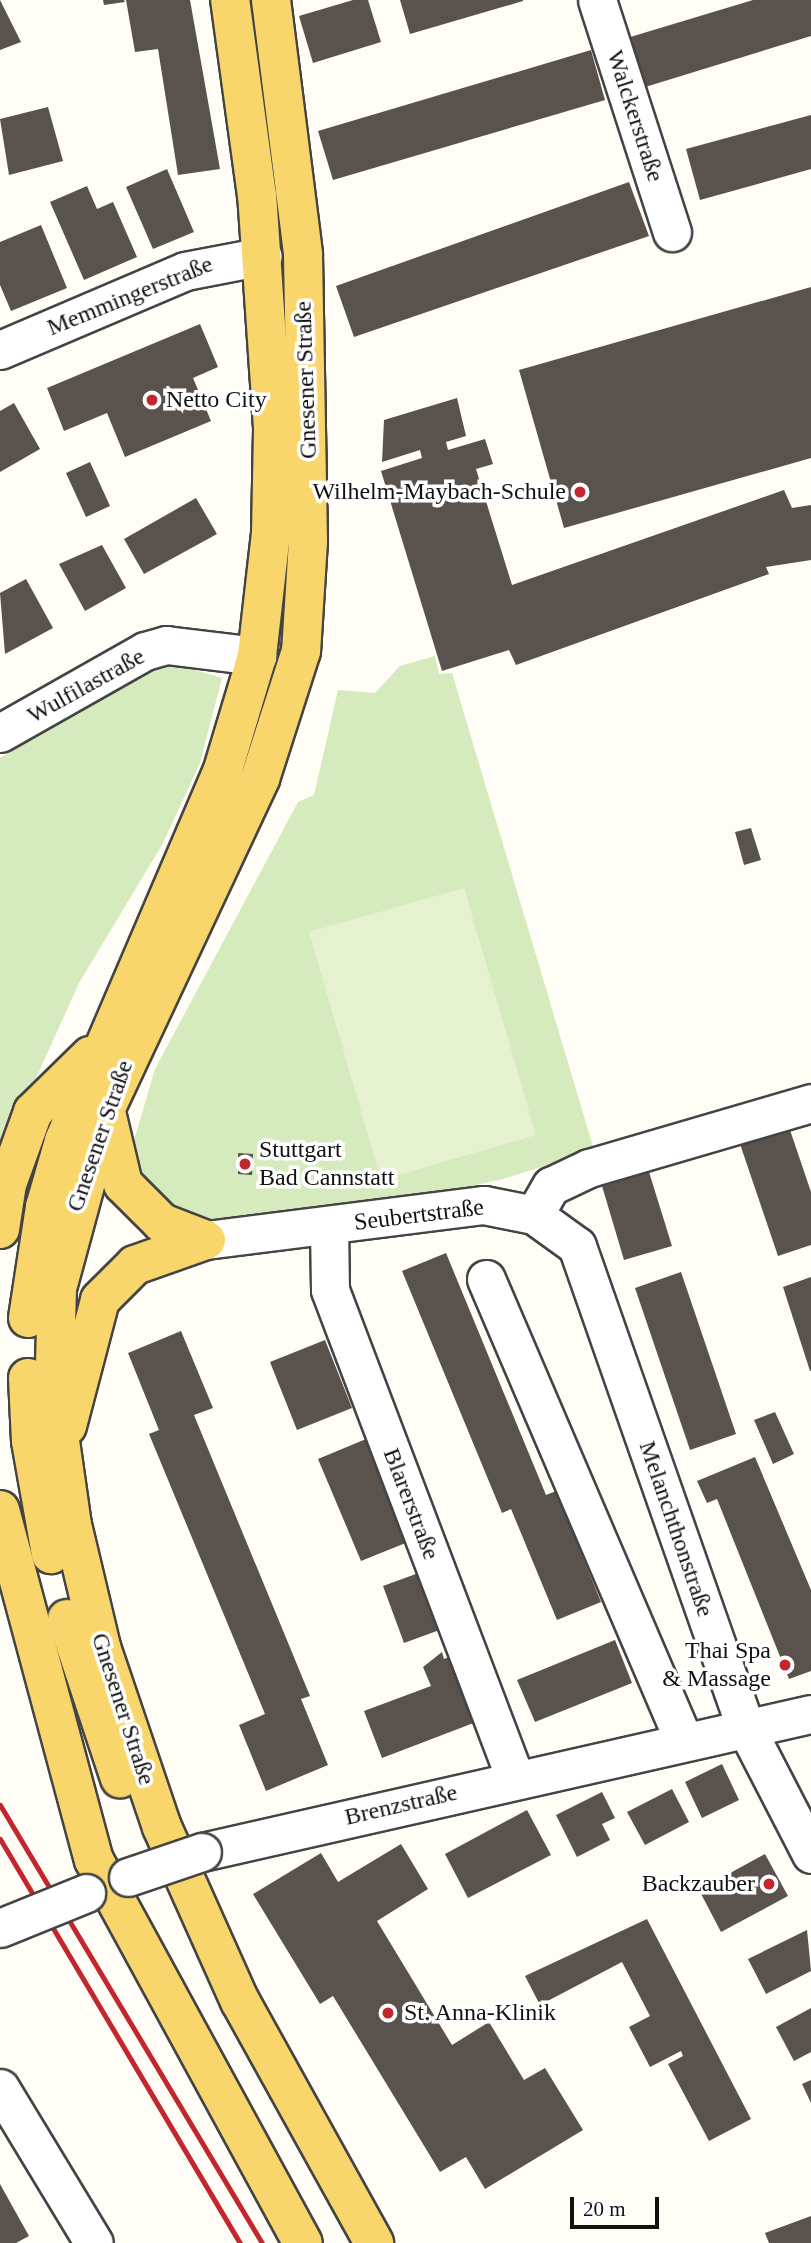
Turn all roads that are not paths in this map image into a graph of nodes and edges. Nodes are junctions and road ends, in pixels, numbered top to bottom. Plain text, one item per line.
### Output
1 (230, 0) edge
2 (271, 0) edge
3 (597, 0) edge
4 (672, 232) dead end
5 (263, 256) junction
6 (0, 350) edge
7 (257, 656) junction
8 (0, 733) edge
9 (99, 1047) junction
10 (811, 1103) edge
11 (106, 1108) junction
12 (534, 1215) junction
13 (0, 1229) edge
14 (206, 1240) junction
15 (329, 1258) junction
16 (486, 1279) dead end
17 (60, 1448) junction
18 (0, 1510) edge
19 (811, 1714) edge
20 (745, 1726) junction
21 (683, 1740) junction
22 (515, 1778) junction
23 (811, 1854) edge
24 (106, 1885) junction
25 (0, 1928) edge
26 (0, 2088) edge
27 (94, 2243) edge
28 (303, 2243) edge
29 (344, 2243) edge
30 (373, 2243) edge

1 - 5 main road, Gnesener Straße
2 - 11 main road, Gnesener Straße
3 - 4 street, Walckerstraße
5 - 6 street, Memmingerstraße
5 - 7 main road, Gnesener Straße
7 - 8 street, Wulfilastraße
7 - 9 main road, Gnesener Straße
9 - 13 main road
9 - 29 main road, Gnesener Straße
10 - 12 street
11 - 14 main road
11 - 17 main road, Gnesener Straße
12 - 15 street, Seubertstraße
12 - 20 street, Melanchthonstraße
14 - 15 street, Seubertstraße
14 - 17 main road
15 - 22 street, Blarerstraße
16 - 21 street
17 - 30 main road, Gnesener Straße
18 - 24 main road
19 - 20 street, Brenzstraße
20 - 21 street, Brenzstraße
20 - 23 street, Melanchthonstraße
21 - 22 street, Brenzstraße
22 - 24 street, Brenzstraße, bridge
24 - 25 street, Brenzstraße, bridge
24 - 28 main road
26 - 27 street

